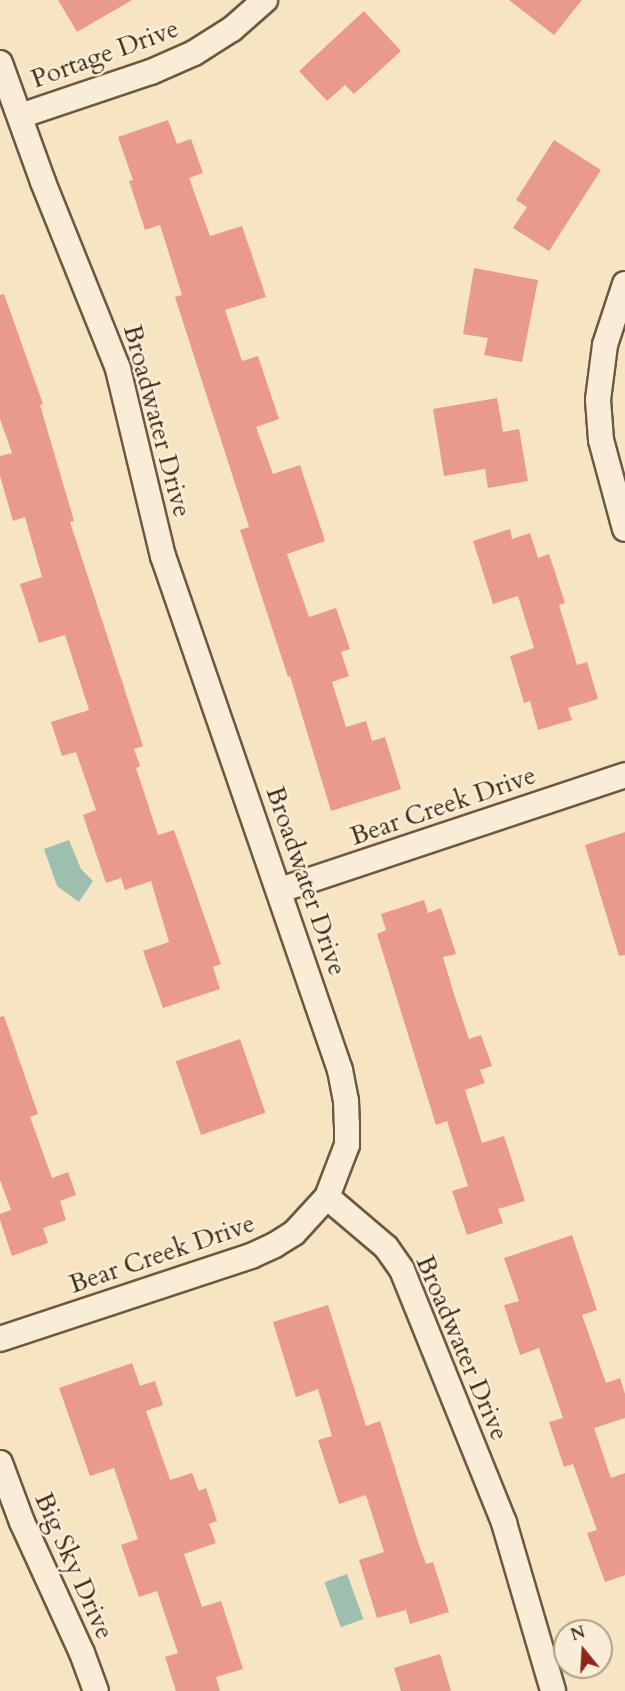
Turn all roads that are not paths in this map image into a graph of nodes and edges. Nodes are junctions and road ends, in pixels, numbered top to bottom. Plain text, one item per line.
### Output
1 (265, 0) edge
2 (0, 63) edge
3 (20, 116) junction
4 (625, 284) edge
5 (625, 529) edge
6 (625, 775) edge
7 (280, 890) junction
8 (327, 1197) junction
9 (0, 1339) edge
10 (0, 1463) edge
11 (96, 1691) edge
12 (553, 1691) edge

1 - 3 street, Portage Drive
2 - 3 street, Broadwater Drive
3 - 7 street, Broadwater Drive
4 - 5 street
6 - 7 street, Bear Creek Drive
7 - 8 street, Broadwater Drive
8 - 9 street, Bear Creek Drive
8 - 12 street, Broadwater Drive
10 - 11 street, Big Sky Drive

